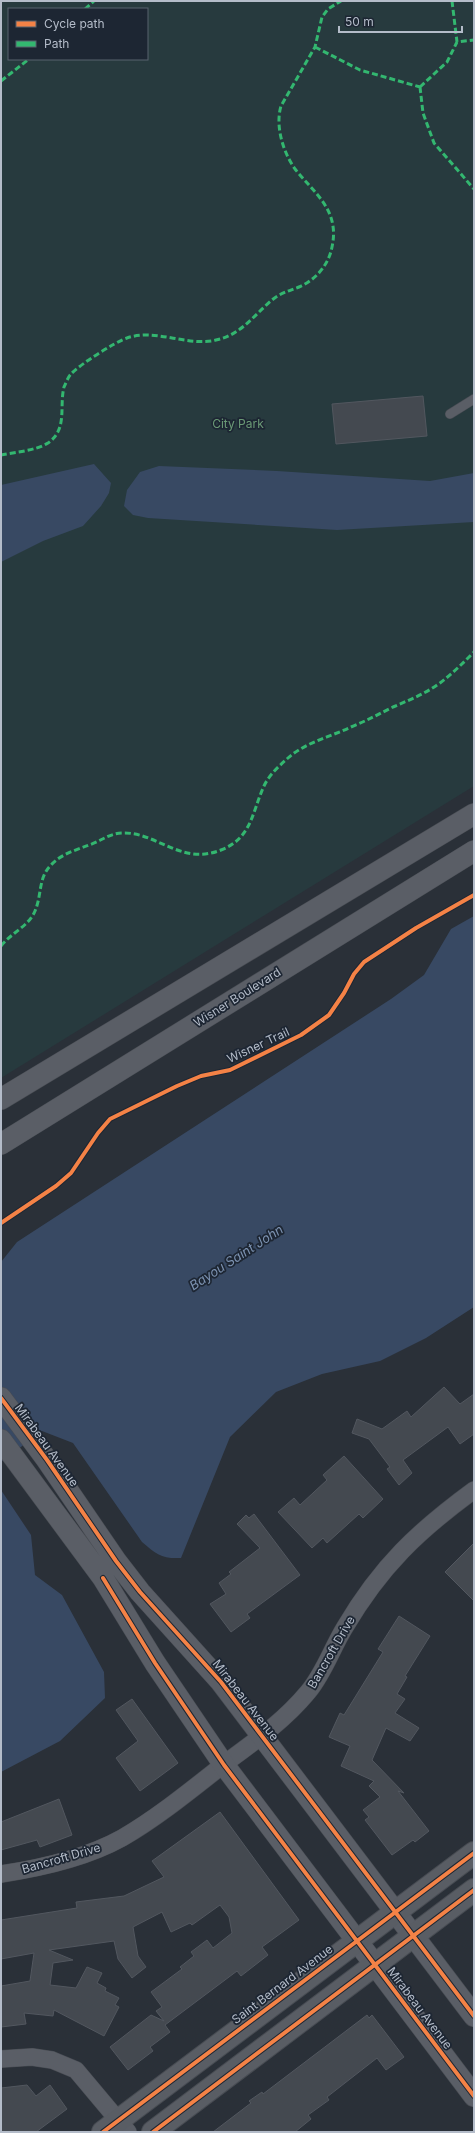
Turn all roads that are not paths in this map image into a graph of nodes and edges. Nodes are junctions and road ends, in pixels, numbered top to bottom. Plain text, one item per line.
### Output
1 (474, 399) edge
2 (450, 414) dead end
3 (474, 814) edge
4 (474, 851) edge
5 (1, 1099) edge
6 (1, 1144) edge
7 (1, 1398) edge
8 (1, 1440) edge
9 (474, 1490) edge
10 (263, 1736) junction
11 (224, 1765) junction
12 (474, 1853) edge
13 (1, 1874) edge
14 (474, 1890) edge
15 (395, 1912) junction
16 (413, 1936) junction
17 (357, 1941) junction
18 (375, 1965) junction
19 (474, 2016) edge
20 (1, 2059) edge
21 (474, 2096) edge
22 (116, 2128) edge
23 (153, 2132) edge

1 - 2 lane
3 - 5 street
4 - 6 street, Wisner Boulevard
7 - 10 street, Mirabeau Avenue
8 - 11 street, Mirabeau Avenue
9 - 10 street, Bancroft Drive
10 - 11 street, Bancroft Drive
10 - 15 street, Mirabeau Avenue
11 - 13 street, Bancroft Drive
11 - 17 street, Mirabeau Avenue
12 - 15 main road, Saint Bernard Avenue
14 - 16 main road
15 - 16 street, Mirabeau Avenue
15 - 17 main road, Saint Bernard Avenue
16 - 18 main road
16 - 19 street, Mirabeau Avenue
17 - 18 street, Mirabeau Avenue
17 - 22 main road, Saint Bernard Avenue
18 - 21 street, Mirabeau Avenue
18 - 23 main road
20 - 22 street

